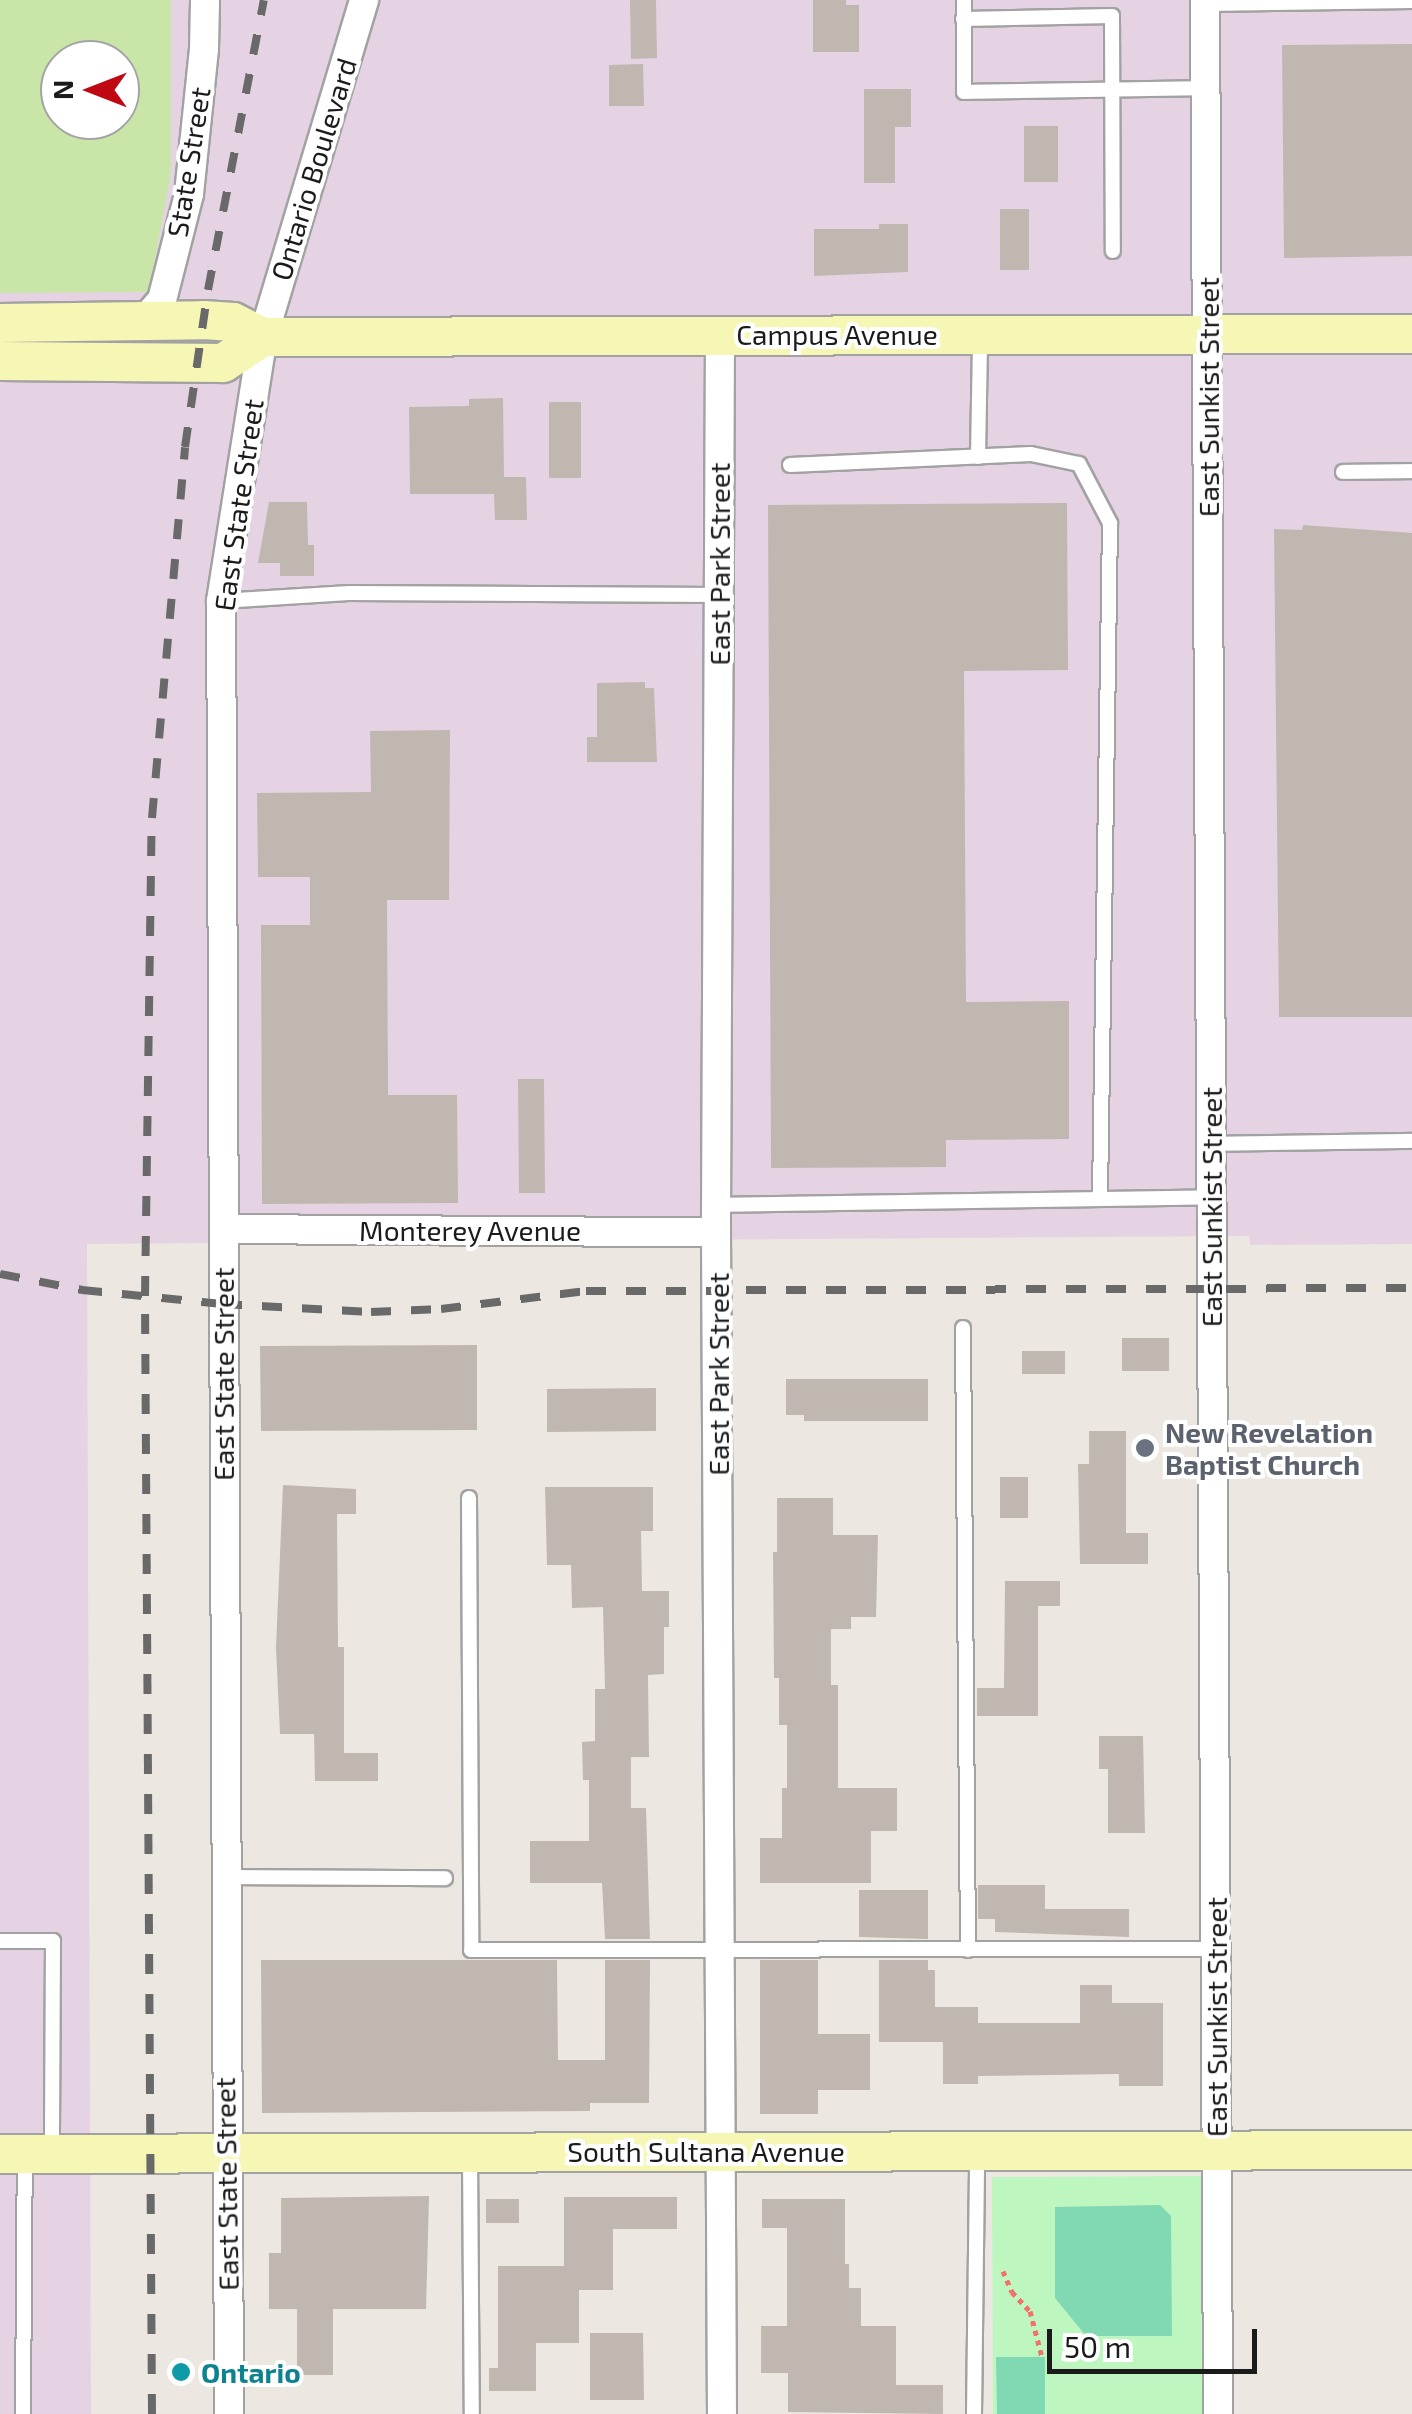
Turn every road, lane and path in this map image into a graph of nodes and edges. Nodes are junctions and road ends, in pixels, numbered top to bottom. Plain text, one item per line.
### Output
1 (205, 0) edge
2 (364, 0) edge
3 (964, 0) edge
4 (1412, 1) edge
5 (1205, 2) edge
6 (963, 19) junction
7 (1206, 88) junction
8 (1112, 90) junction
9 (1113, 252) dead end
10 (147, 318) junction
11 (0, 322) edge
12 (1208, 333) junction
13 (980, 334) junction
14 (1412, 334) edge
15 (720, 335) junction
16 (263, 338) junction
17 (0, 361) edge
18 (978, 456) junction
19 (790, 465) dead end
20 (1343, 472) dead end
21 (1412, 472) edge
22 (719, 595) junction
23 (221, 600) junction
24 (1412, 1141) edge
25 (1210, 1144) junction
26 (1211, 1197) junction
27 (1100, 1198) junction
28 (716, 1218) junction
29 (225, 1229) junction
30 (963, 1328) dead end
31 (469, 1498) dead end
32 (224, 1876) junction
33 (444, 1878) dead end
34 (0, 1940) edge
35 (1215, 1949) junction
36 (968, 1950) junction
37 (720, 1951) junction
38 (1216, 2148) junction
39 (977, 2150) junction
40 (1412, 2150) edge
41 (226, 2152) junction
42 (470, 2152) junction
43 (721, 2152) junction
44 (26, 2154) edge
45 (1003, 2271) dead end
46 (1042, 2357) dead end
47 (23, 2414) edge
48 (229, 2414) edge
49 (472, 2414) edge
50 (722, 2414) edge
51 (974, 2414) edge
52 (1218, 2414) edge

1 - 10 street, State Street
2 - 16 street, Ontario Boulevard
3 - 6 lane
4 - 5 lane
5 - 7 street, East Sunkist Street
6 - 8 lane
6 - 8 lane
7 - 8 lane
7 - 12 street, East Sunkist Street
8 - 9 lane
10 - 11 street, Campus Avenue
10 - 16 street, Campus Avenue
12 - 13 street, Campus Avenue
12 - 14 street, Campus Avenue
12 - 25 street, East Sunkist Street
13 - 15 street, Campus Avenue
13 - 18 lane
15 - 16 street, Campus Avenue
15 - 22 street, East Park Street
16 - 17 street, Campus Avenue
16 - 23 street, East State Street
18 - 19 lane
18 - 27 lane
20 - 21 lane
22 - 23 lane
22 - 28 street, East Park Street
23 - 29 street, East State Street
24 - 25 lane
25 - 26 street, East Sunkist Street
26 - 27 lane
26 - 35 street, East Sunkist Street
27 - 28 lane
28 - 29 street, Monterey Avenue
28 - 37 street, East Park Street
29 - 32 street, East State Street
30 - 36 lane
31 - 37 lane
32 - 33 lane
32 - 41 street, East State Street
34 - 44 lane
35 - 36 lane
35 - 38 street, East Sunkist Street
36 - 37 lane
37 - 43 street, East Park Street
38 - 39 street, South Sultana Avenue
38 - 40 street, South Sultana Avenue
38 - 52 street, East Sunkist Street
39 - 43 street, South Sultana Avenue
39 - 51 lane
41 - 42 street, South Sultana Avenue
41 - 44 street, South Sultana Avenue
41 - 48 street, East State Street
42 - 43 street, South Sultana Avenue
42 - 49 lane
43 - 50 street, East Park Street
44 - 47 lane
45 - 46 path

